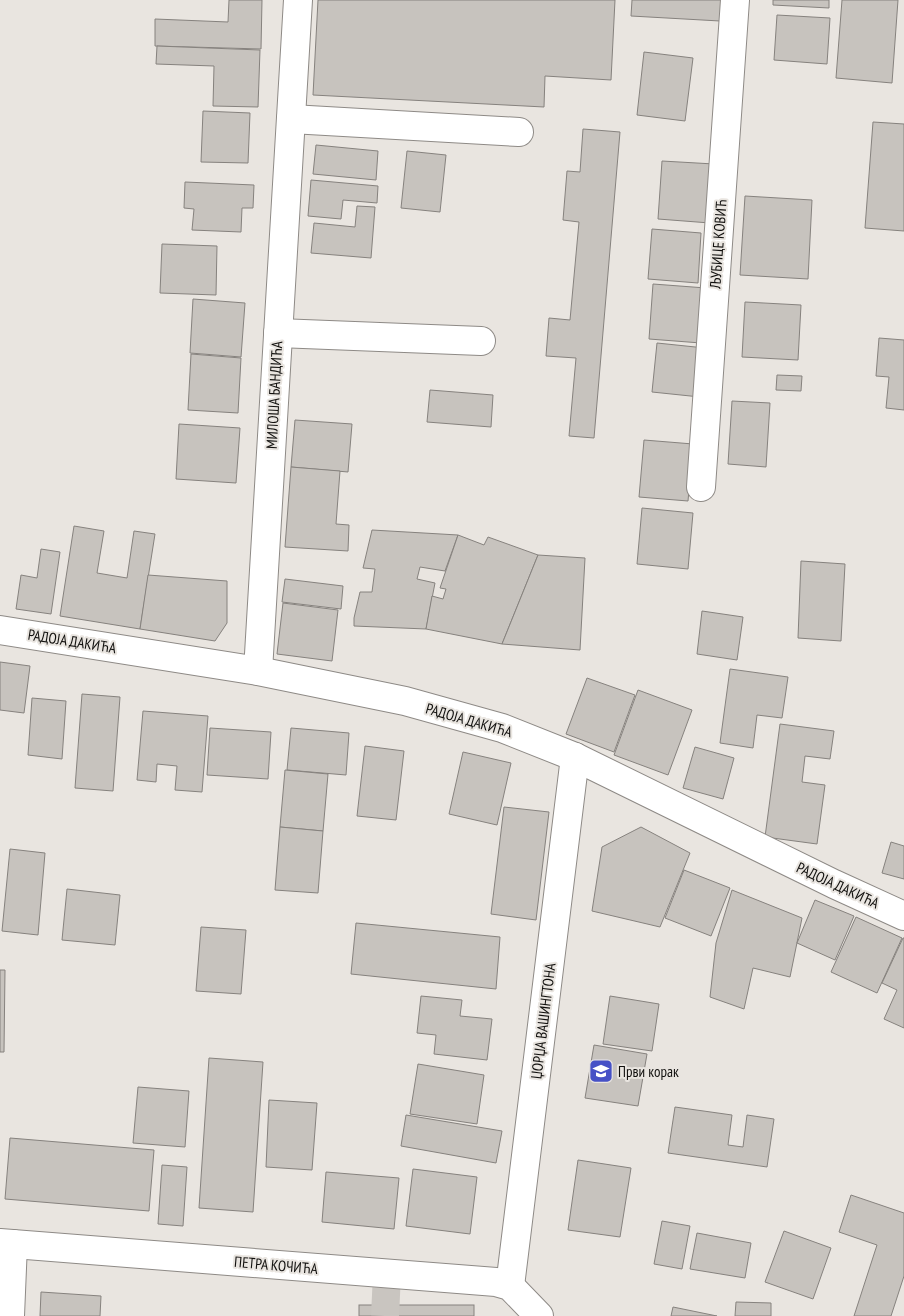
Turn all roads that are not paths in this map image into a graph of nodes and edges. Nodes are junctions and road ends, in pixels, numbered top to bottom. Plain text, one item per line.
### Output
1 (298, 0) edge
2 (735, 0) edge
3 (291, 120) junction
4 (518, 132) dead end
5 (278, 333) junction
6 (482, 340) dead end
7 (700, 488) dead end
8 (0, 630) edge
9 (258, 672) junction
10 (576, 756) junction
11 (904, 916) edge
12 (7, 1243) edge
13 (510, 1286) junction
14 (10, 1316) edge
15 (539, 1316) edge

1 - 3 street, МИЛОША БАНДИЋА
2 - 7 street, ЉУБИЦЕ КОВИЋ
3 - 4 street
3 - 5 street, МИЛОША БАНДИЋА
5 - 6 street
5 - 9 street, МИЛОША БАНДИЋА
8 - 9 street, РАДОЈА ДАКИЋА
9 - 10 street, РАДОЈА ДАКИЋА
10 - 11 street, РАДОЈА ДАКИЋА
10 - 13 street, ЏОРЏА ВАШИНГТОНА
12 - 13 street, ПЕТРА КОЧИЋА
12 - 14 street
13 - 15 street

